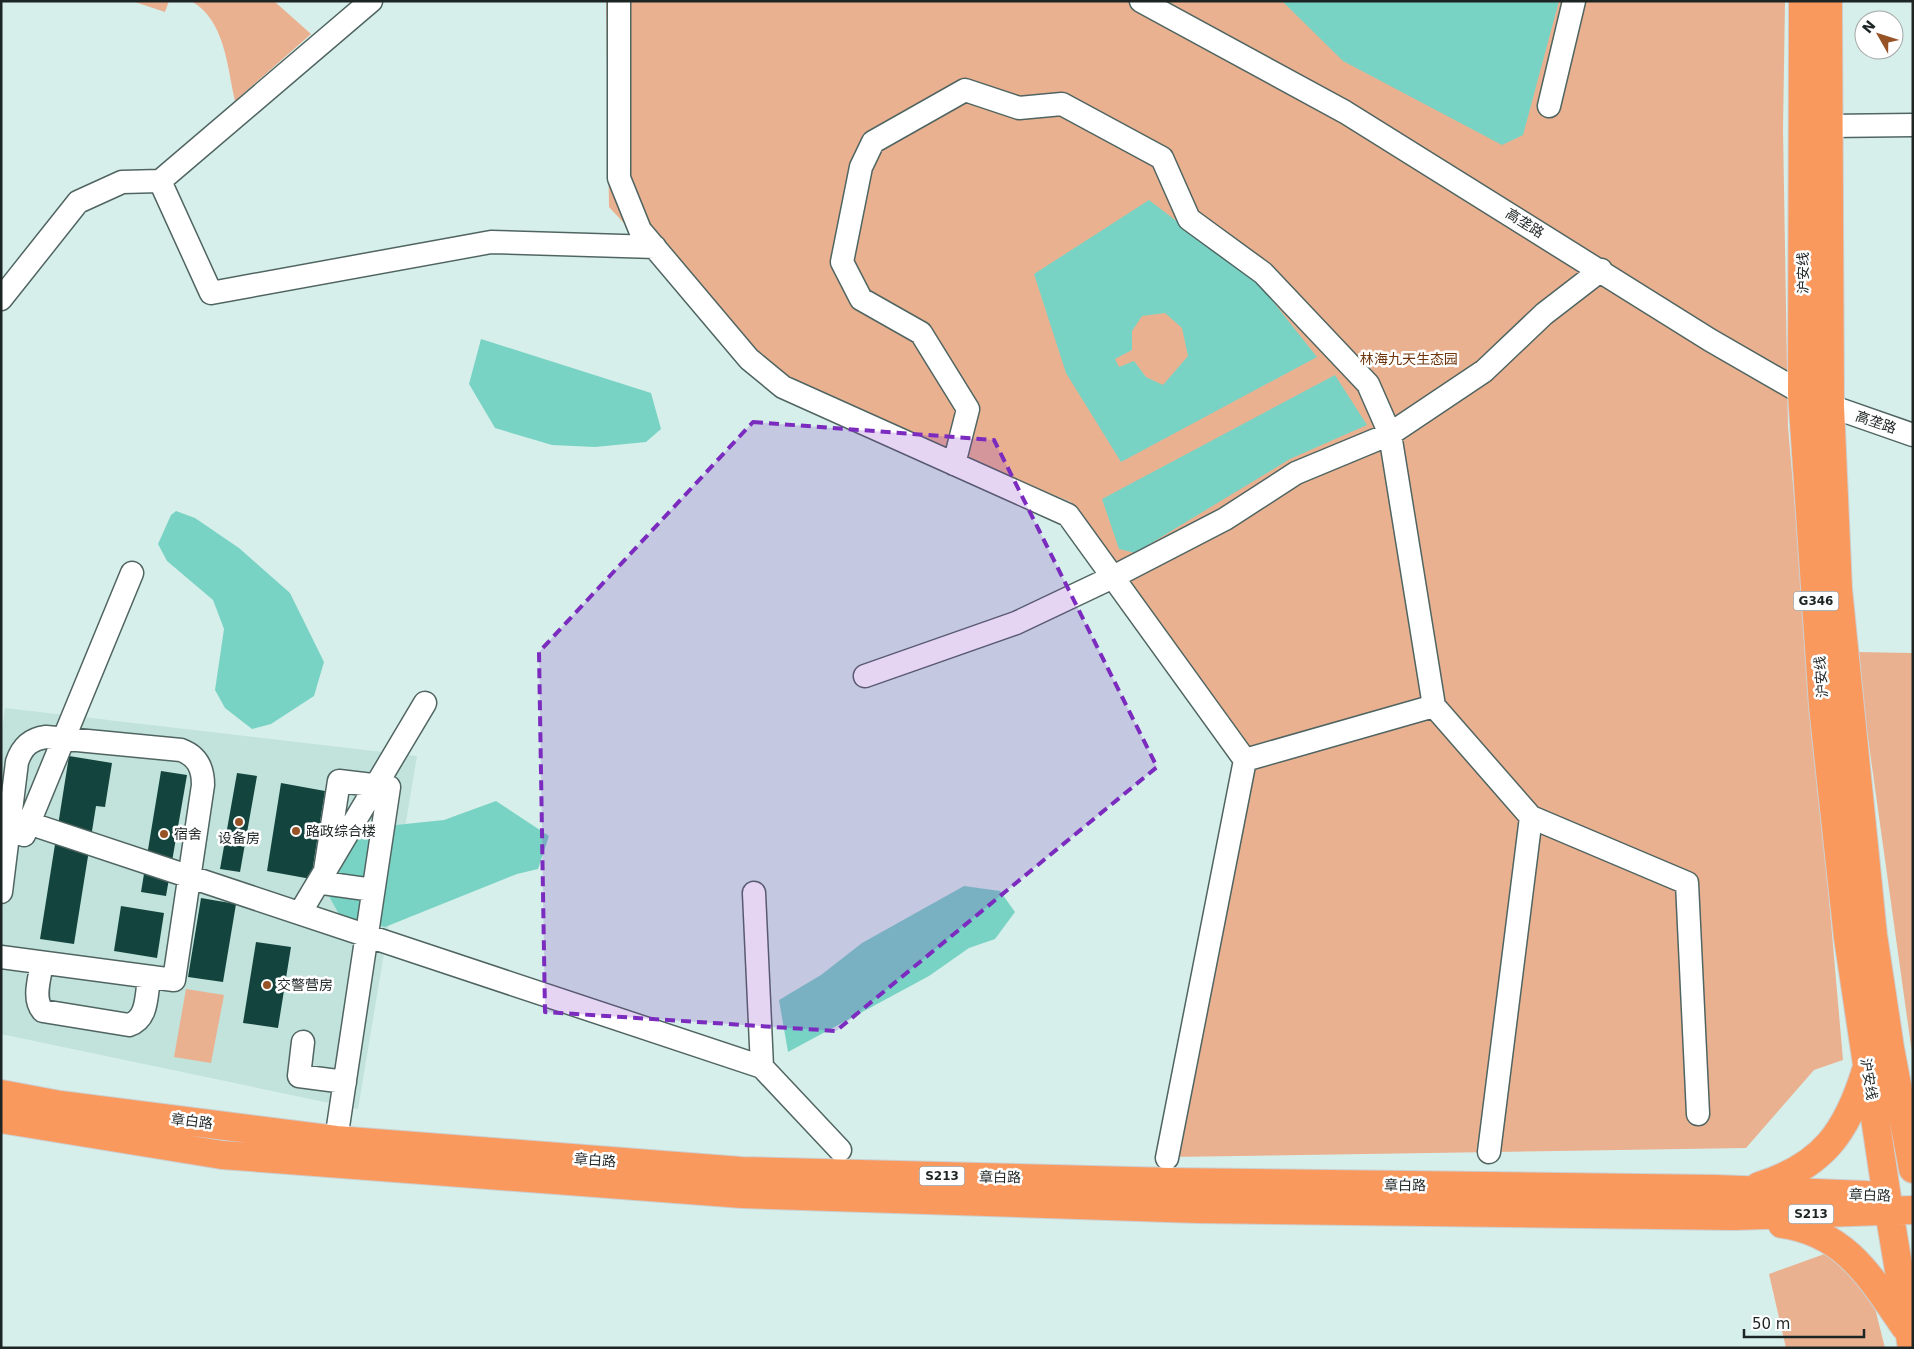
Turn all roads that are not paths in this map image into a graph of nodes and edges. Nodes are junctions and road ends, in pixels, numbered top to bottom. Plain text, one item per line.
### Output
1 (371, 1) edge
2 (619, 1) edge
3 (1141, 1) edge
4 (1574, 1) edge
5 (1803, 1) edge
6 (1828, 1) edge
7 (1550, 106) dead end
8 (1913, 125) edge
9 (1830, 126) junction
10 (160, 181) junction
11 (655, 247) junction
12 (1601, 270) junction
13 (1, 299) edge
14 (1802, 393) junction
15 (1830, 406) junction
16 (1390, 434) junction
17 (1913, 435) edge
18 (954, 464) junction
19 (132, 573) dead end
20 (1112, 577) junction
21 (865, 676) dead end
22 (425, 703) dead end
23 (1434, 706) junction
24 (1245, 760) junction
25 (1, 814) edge
26 (1531, 817) junction
27 (29, 823) junction
28 (373, 890) junction
29 (1, 891) edge
30 (754, 893) dead end
31 (300, 913) junction
32 (1, 957) edge
33 (42, 963) junction
34 (149, 978) junction
35 (303, 1042) dead end
36 (1867, 1066) junction
37 (762, 1067) junction
38 (344, 1082) junction
39 (1, 1094) edge
40 (1698, 1114) dead end
41 (1, 1119) edge
42 (336, 1140) junction
43 (840, 1150) dead end
44 (1488, 1152) dead end
45 (1167, 1158) dead end
46 (1913, 1169) edge
47 (1745, 1191) junction
48 (1900, 1203) edge
49 (1734, 1216) junction
50 (1911, 1340) edge

1 - 10 street
2 - 11 street
3 - 12 street, 高垄路
4 - 7 street
5 - 14 highway, 沪安线 / G346
6 - 9 highway, 沪安线 / G346
8 - 9 street
9 - 15 highway, 沪安线 / G346
10 - 11 street
10 - 13 street
11 - 18 street
12 - 14 street, 高垄路
12 - 16 street
14 - 15 street, 高垄路
14 - 36 highway, 沪安线 / G346
15 - 17 street, 高垄路
15 - 46 highway, 沪安线 / G346
16 - 18 street
16 - 20 street
16 - 23 street
18 - 20 street
19 - 27 street
20 - 21 street
20 - 24 street
22 - 31 street
23 - 24 street
23 - 26 street
24 - 45 street
25 - 27 street
26 - 40 street
26 - 44 street
27 - 29 street
27 - 31 street
28 - 28 street
28 - 38 street
29 - 34 street
30 - 37 street
31 - 37 street
32 - 33 street
33 - 34 street
33 - 34 street
35 - 38 street
36 - 47 highway
36 - 48 highway, 沪安线 / G346
37 - 43 street
38 - 42 street
39 - 42 highway, 章白路 / S213
41 - 49 highway, 章白路 / S213
42 - 47 highway, 章白路 / S213
47 - 48 highway, 章白路 / S213
48 - 49 highway, 章白路 / S213
48 - 50 highway, 沪安线 / G346
49 - 50 highway

